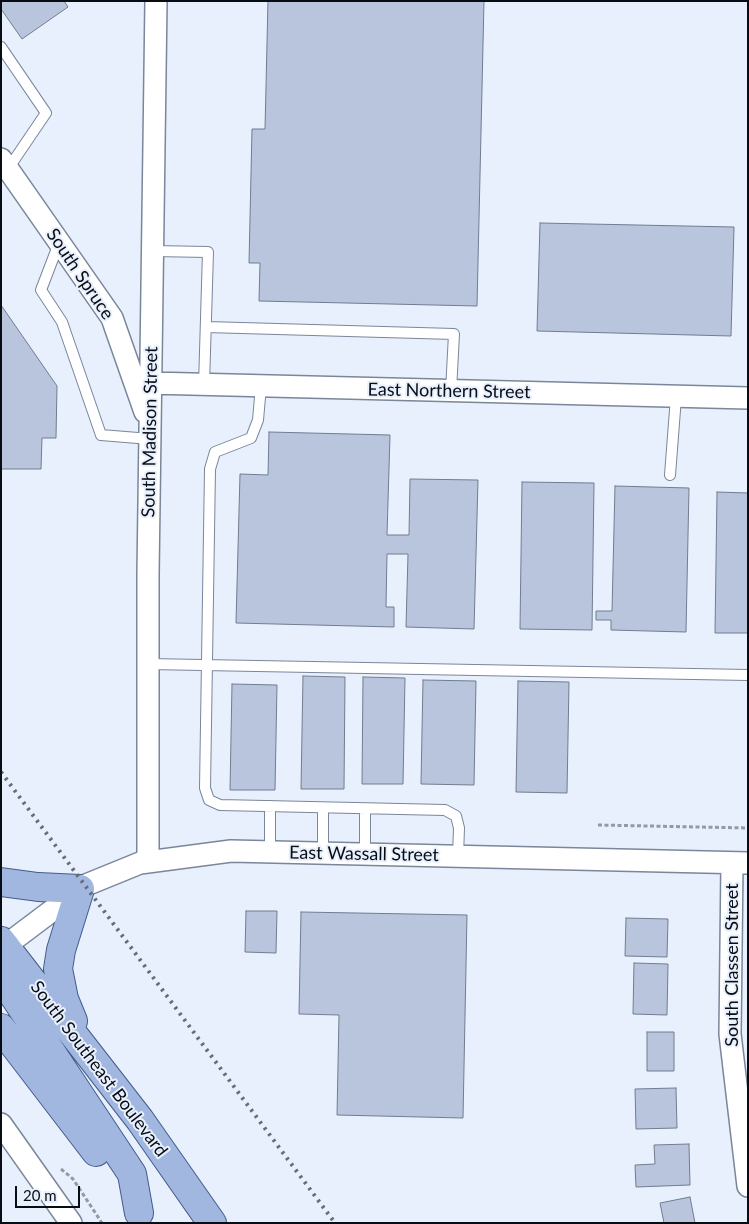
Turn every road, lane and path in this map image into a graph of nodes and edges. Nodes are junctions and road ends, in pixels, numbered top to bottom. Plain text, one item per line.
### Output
1 (156, 1) edge
2 (1, 47) edge
3 (5, 164) edge
4 (59, 242) junction
5 (153, 251) junction
6 (206, 327) junction
7 (151, 383) junction
8 (204, 385) junction
9 (261, 386) junction
10 (451, 391) junction
11 (676, 397) junction
12 (748, 398) edge
13 (150, 432) junction
14 (670, 476) dead end
15 (148, 664) junction
16 (207, 665) junction
17 (748, 674) edge
18 (270, 806) junction
19 (323, 808) junction
20 (365, 809) junction
21 (598, 825) dead end
22 (748, 828) edge
23 (270, 852) junction
24 (322, 853) junction
25 (365, 854) junction
26 (458, 856) junction
27 (148, 862) junction
28 (740, 863) edge
29 (1, 882) edge
30 (80, 889) junction
31 (2, 945) edge
32 (1, 1028) edge
33 (86, 1051) junction
34 (1, 1124) edge
35 (748, 1186) edge
36 (142, 1218) edge
37 (71, 1223) edge
38 (212, 1223) edge

1 - 5 street, South Madison Street
2 - 3 lane
3 - 4 street, South Spruce
4 - 13 street, South Spruce
4 - 13 lane
5 - 6 lane
5 - 7 street, South Madison Street
6 - 8 lane
6 - 10 lane
7 - 8 street, East Northern Street
7 - 13 street, South Madison Street
8 - 9 street, East Northern Street
9 - 10 street, East Northern Street
9 - 16 lane
10 - 11 street, East Northern Street
11 - 12 street, East Northern Street
11 - 14 lane
13 - 15 street, South Madison Street
15 - 16 lane
15 - 27 street, South Madison Street
16 - 17 lane
16 - 18 lane
18 - 19 lane
18 - 23 lane
19 - 20 lane
19 - 24 lane
20 - 25 lane
20 - 26 lane
21 - 22 path
23 - 24 street, East Wassall Street
23 - 27 street, East Wassall Street
24 - 25 street, East Wassall Street
25 - 26 street, East Wassall Street
26 - 28 street, East Wassall Street
27 - 30 street, East Wassall Street
28 - 35 street, South Classen Street
29 - 30 main road
30 - 31 street, East Wassall Street
30 - 33 main road
31 - 33 main road, South Southeast Boulevard
31 - 36 main road
32 - 36 main road
33 - 38 main road, South Southeast Boulevard
34 - 37 street

